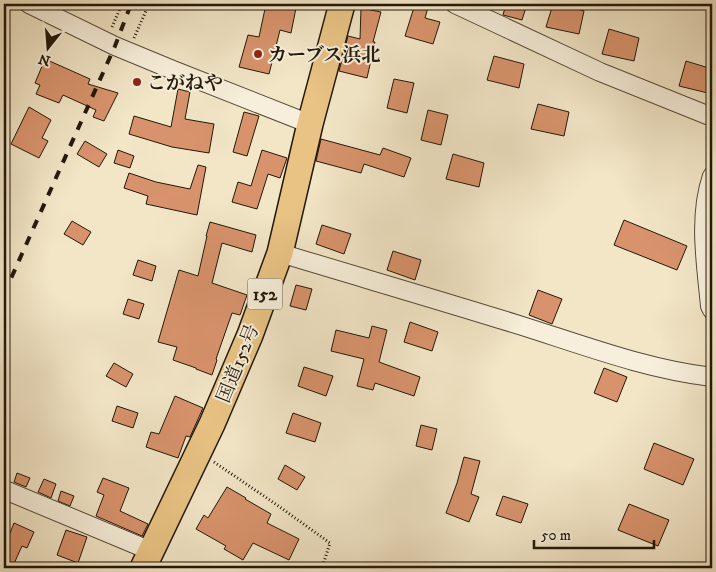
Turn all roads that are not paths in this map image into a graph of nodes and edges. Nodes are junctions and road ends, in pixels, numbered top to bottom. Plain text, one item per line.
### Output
1 (29, 4) edge
2 (342, 4) edge
3 (455, 4) edge
4 (712, 117) edge
5 (310, 124) junction
6 (712, 176) edge
7 (280, 253) junction
8 (712, 310) edge
9 (712, 376) edge
10 (4, 490) edge
11 (147, 560) edge

1 - 5 street
2 - 5 highway, 国道152号 / 152
3 - 4 street
5 - 7 highway, 国道152号 / 152
6 - 8 street
7 - 9 street
7 - 11 highway, 国道152号 / 152
10 - 11 street

